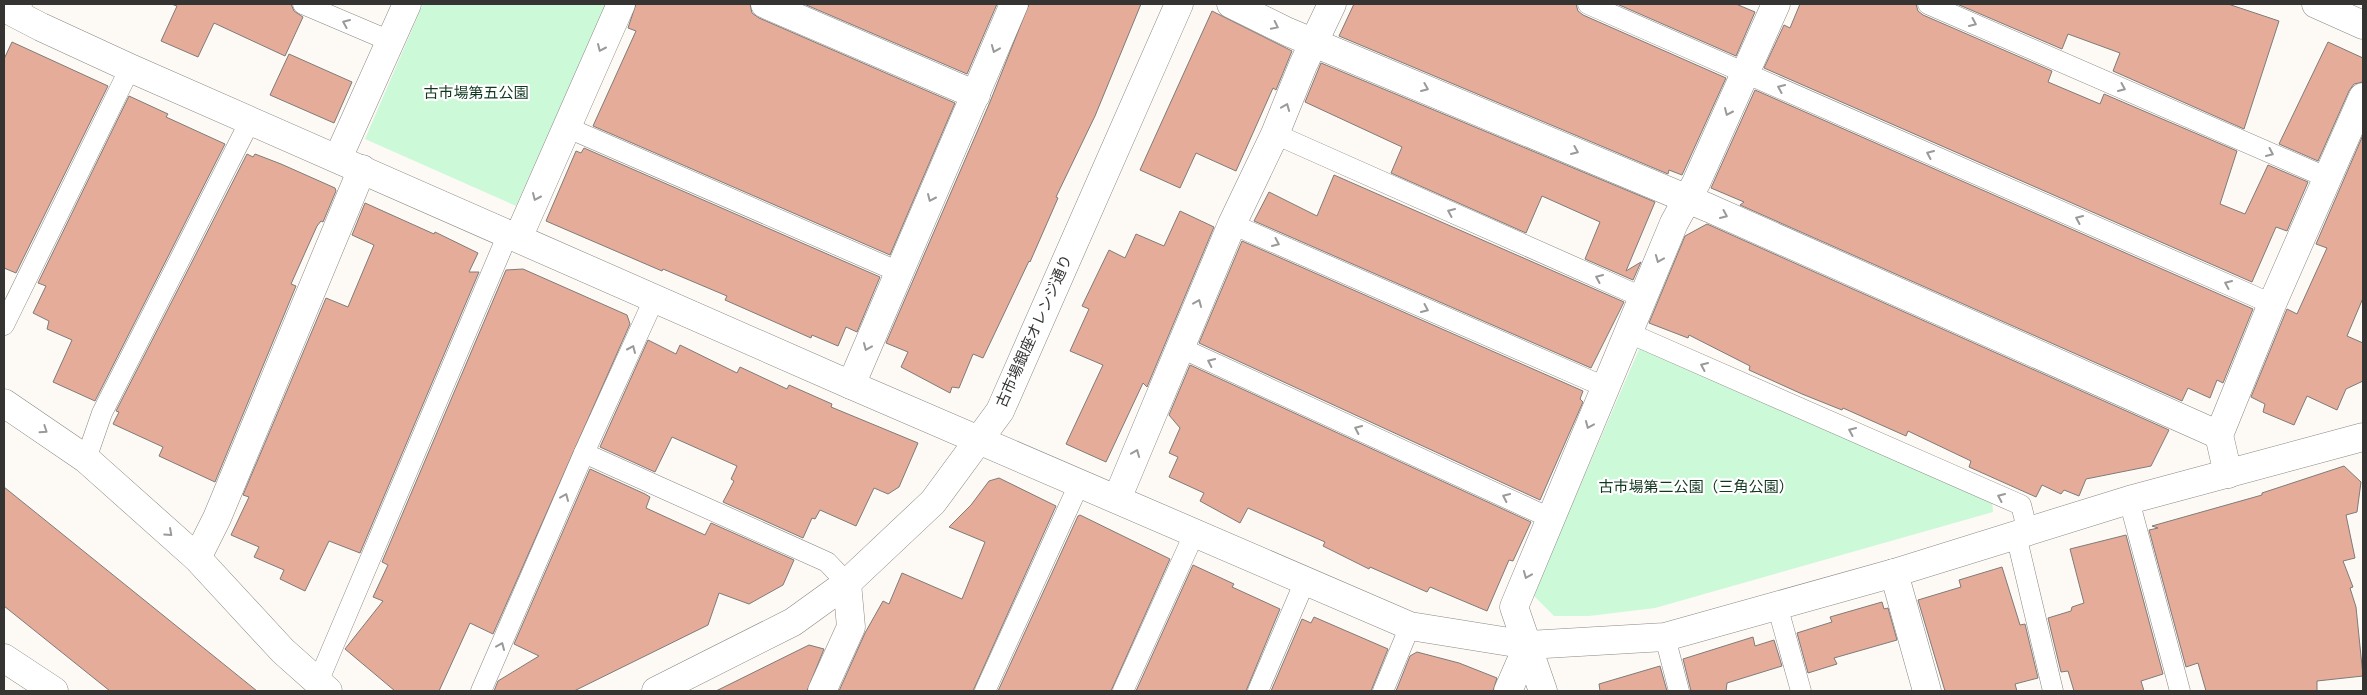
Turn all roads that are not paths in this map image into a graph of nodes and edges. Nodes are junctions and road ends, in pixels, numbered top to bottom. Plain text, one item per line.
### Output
1 (303, 4) edge
2 (407, 4) edge
3 (621, 4) edge
4 (764, 4) edge
5 (1014, 4) edge
6 (1179, 4) edge
7 (1232, 4) edge
8 (1332, 4) edge
9 (1588, 4) edge
10 (1776, 4) edge
11 (1928, 4) edge
12 (2316, 4) edge
13 (9, 18) edge
14 (2363, 25) edge
15 (390, 41) junction
16 (1314, 42) junction
17 (130, 68) junction
18 (1746, 72) junction
19 (976, 95) junction
20 (2363, 97) edge
21 (250, 121) junction
22 (566, 127) junction
23 (1275, 134) junction
24 (350, 164) junction
25 (2328, 178) junction
26 (1686, 198) junction
27 (1232, 224) junction
28 (513, 236) junction
29 (899, 272) junction
30 (655, 297) junction
31 (1644, 298) junction
32 (2272, 304) junction
33 (4, 325) edge
34 (1630, 333) junction
35 (1179, 347) junction
36 (851, 384) junction
37 (1604, 387) junction
38 (4, 403) edge
39 (2219, 435) junction
40 (2363, 437) edge
41 (978, 440) junction
42 (584, 453) junction
43 (86, 459) junction
44 (2228, 474) junction
45 (1080, 482) junction
46 (1117, 498) junction
47 (2129, 500) junction
48 (1550, 518) junction
49 (1195, 532) junction
50 (2022, 534) junction
51 (197, 558) junction
52 (1894, 573) junction
53 (1305, 581) junction
54 (847, 583) junction
55 (1777, 605) junction
56 (1410, 626) junction
57 (1665, 637) junction
58 (1528, 645) junction
59 (4, 658) edge
60 (323, 687) edge
61 (54, 691) edge
62 (482, 691) edge
63 (656, 691) edge
64 (822, 691) edge
65 (985, 691) edge
66 (1122, 691) edge
67 (1258, 691) edge
68 (1383, 691) edge
69 (1508, 691) edge
70 (1542, 691) edge
71 (1679, 691) edge
72 (1801, 691) edge
73 (1927, 691) edge
74 (2053, 691) edge
75 (2180, 691) edge

15 -> 1 lane
2 - 15 street
3 -> 22 street
4 - 19 street
5 -> 19 street
6 - 41 street, 古市場銀座オレンジ通り
7 -> 16 street
8 - 16 street
9 - 18 lane
10 - 18 street
11 -> 25 lane
12 - 14 street
13 - 17 street
15 - 24 street
23 -> 16 street
16 -> 26 street
17 - 21 street
17 - 33 lane
18 -> 26 street
32 -> 18 lane
19 -> 29 street
20 - 25 street
21 - 24 street
21 - 43 lane
22 -> 28 street
22 - 29 lane
23 - 27 street
31 -> 23 lane
24 - 28 street
24 - 51 street
25 - 32 street
26 -> 31 street
26 -> 39 street
35 -> 27 street
27 -> 37 lane
28 - 30 street
28 - 60 lane
29 -> 36 street
30 - 36 street
42 -> 30 lane
31 - 34 street
32 - 39 street
34 - 37 street
50 -> 34 lane
46 -> 35 street
48 -> 35 lane
36 - 41 street
37 -> 48 street
38 -> 43 street
39 - 44 street
40 - 44 street
41 - 45 street
41 - 54 street, 古市場銀座オレンジ通り
42 - 54 lane
62 -> 42 lane
43 -> 51 street
44 - 47 street
45 - 46 street
45 - 65 lane
46 - 49 street
47 - 50 street
47 - 75 lane
48 -> 58 street
49 - 53 street
49 - 66 lane
50 - 52 street
50 - 74 lane
51 - 60 street
52 - 55 street
52 - 73 street
53 - 56 street
53 - 67 lane
54 - 63 street, 古市場銀座オレンジ通り
54 - 64 street
55 - 57 street
55 - 72 lane
56 - 58 street
56 - 68 lane
57 - 58 street
57 - 71 lane
58 - 69 street
58 - 70 street
59 - 61 street

